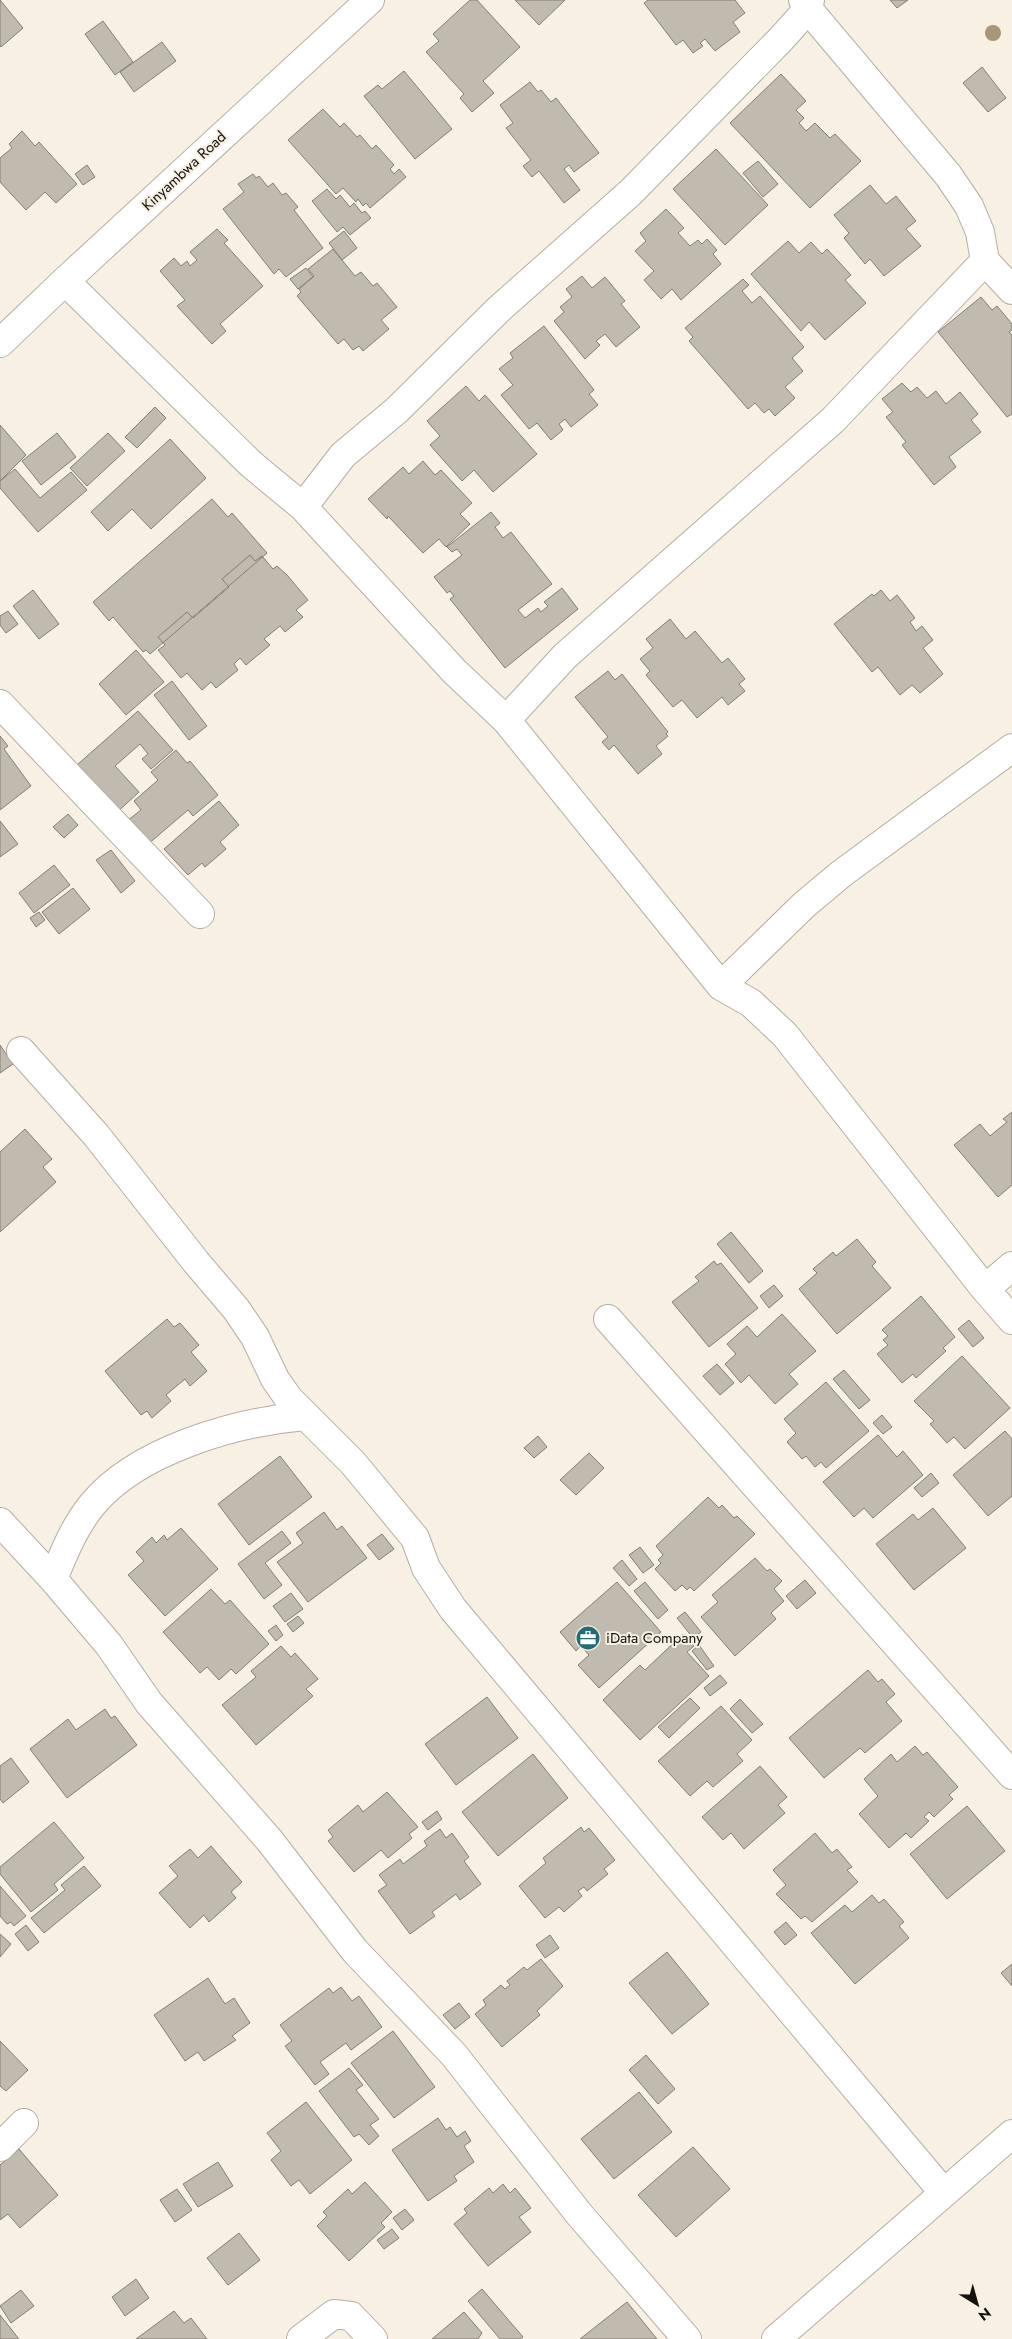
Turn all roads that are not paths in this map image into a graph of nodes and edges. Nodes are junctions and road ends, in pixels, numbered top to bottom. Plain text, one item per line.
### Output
1 (370, 0) edge
2 (807, 3) edge
3 (985, 261) junction
4 (65, 281) junction
5 (1012, 290) edge
6 (0, 343) edge
7 (303, 507) junction
8 (0, 704) edge
9 (506, 720) junction
10 (1012, 748) edge
11 (200, 914) dead end
12 (721, 986) junction
13 (21, 1051) dead end
14 (1012, 1266) edge
15 (985, 1289) junction
16 (608, 1319) dead end
17 (1012, 1320) edge
18 (305, 1416) junction
19 (0, 1522) edge
20 (53, 1579) junction
21 (1012, 1775) edge
22 (24, 2123) dead end
23 (1012, 2134) edge
24 (0, 2147) edge
25 (944, 2193) junction
26 (301, 2339) edge
27 (373, 2339) edge
28 (687, 2339) edge
29 (776, 2339) edge

1 - 4 street, Kinyambwa Road
2 - 3 street
2 - 7 street
3 - 5 street
3 - 9 street
4 - 6 street, Kinyambwa Road
4 - 7 street
7 - 9 street
8 - 11 street
9 - 12 street
10 - 12 street
12 - 15 street
13 - 18 street
14 - 15 street
15 - 17 street
16 - 21 street
18 - 20 street
18 - 25 street
19 - 20 street
20 - 28 street
22 - 24 street
23 - 25 street
25 - 29 street
26 - 27 street

